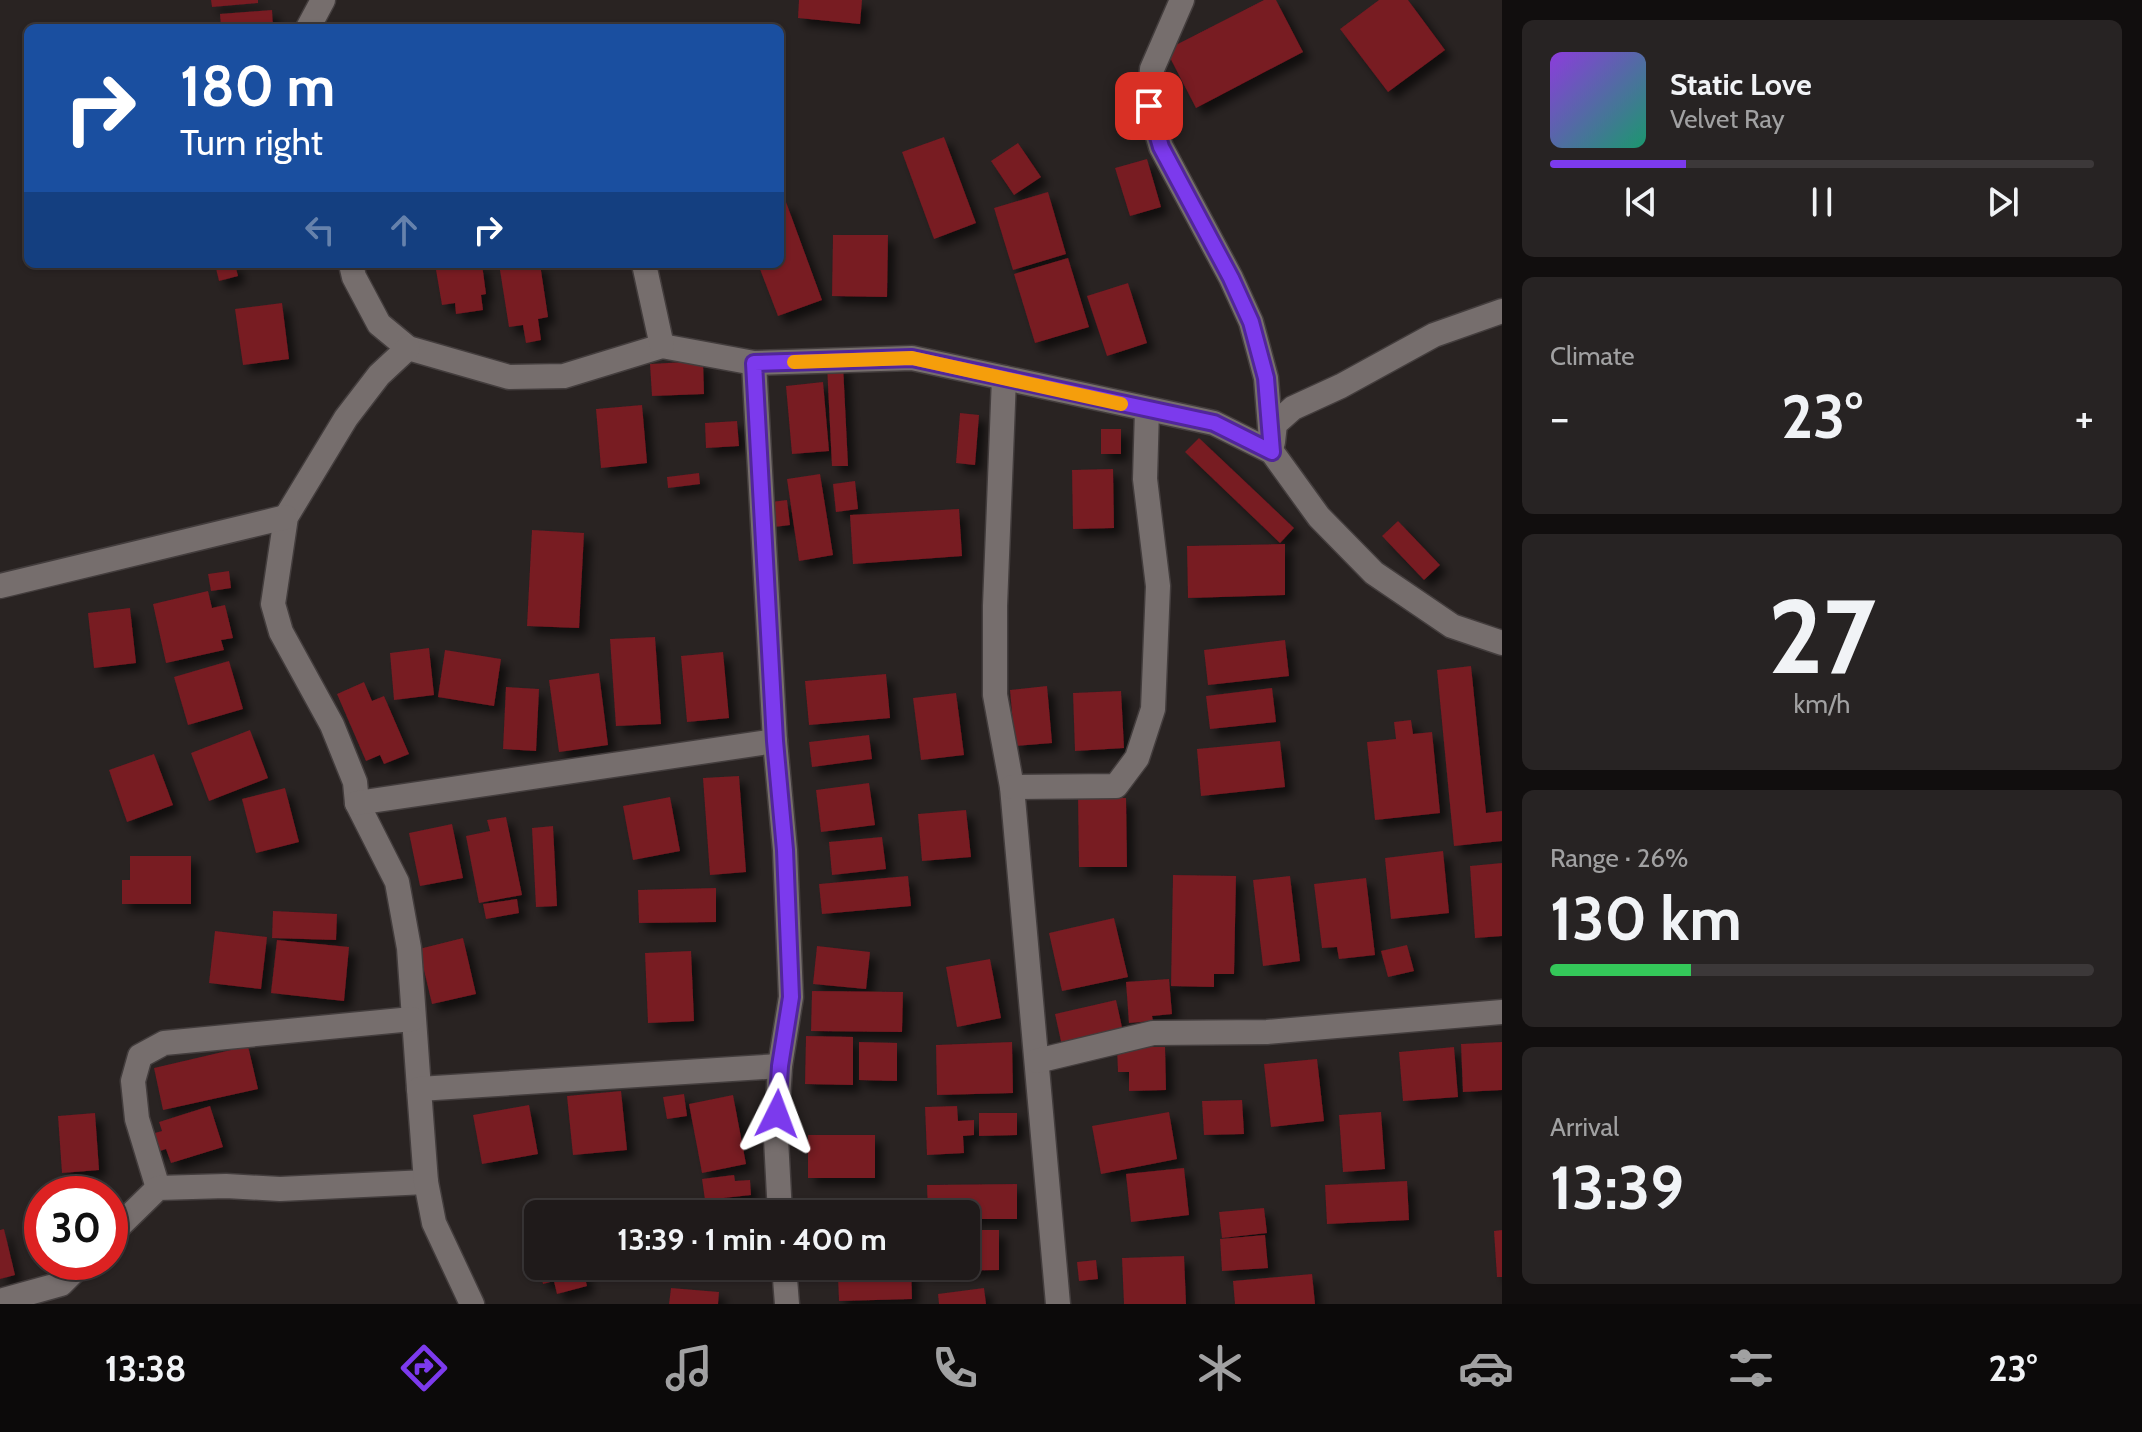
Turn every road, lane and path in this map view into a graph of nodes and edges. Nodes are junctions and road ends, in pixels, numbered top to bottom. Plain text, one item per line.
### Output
1 (323, 0) edge
2 (1182, 0) edge
3 (310, 24) edge
4 (352, 268) edge
5 (645, 268) edge
6 (1502, 311) edge
7 (662, 346) junction
8 (408, 348) junction
9 (754, 363) junction
10 (1004, 378) junction
11 (1147, 410) junction
12 (1272, 452) junction
13 (286, 517) junction
14 (0, 586) edge
15 (1502, 643) edge
16 (775, 741) junction
17 (1012, 787) junction
18 (357, 803) junction
19 (1502, 1012) edge
20 (412, 1019) junction
21 (1037, 1061) junction
22 (780, 1066) junction
23 (419, 1089) junction
24 (426, 1182) junction
25 (158, 1188) junction
26 (779, 1200) edge
27 (128, 1217) edge
28 (65, 1280) edge
29 (785, 1280) edge
30 (0, 1301) edge
31 (472, 1304) edge
32 (787, 1304) edge
33 (1058, 1304) edge

1 - 3 street
2 - 12 street
4 - 8 street
5 - 7 street
6 - 12 street
7 - 8 street
7 - 9 street
8 - 13 street
9 - 10 street
9 - 16 street
10 - 11 street
10 - 17 street
11 - 12 street
11 - 17 street
12 - 15 street
13 - 14 street
13 - 18 street
16 - 18 street
16 - 22 street
17 - 21 street
18 - 20 street
19 - 21 street
20 - 23 street
20 - 25 street
21 - 33 street
22 - 23 street
22 - 26 street
23 - 24 street
24 - 25 street
24 - 31 street
25 - 27 street
28 - 30 street
29 - 32 street

